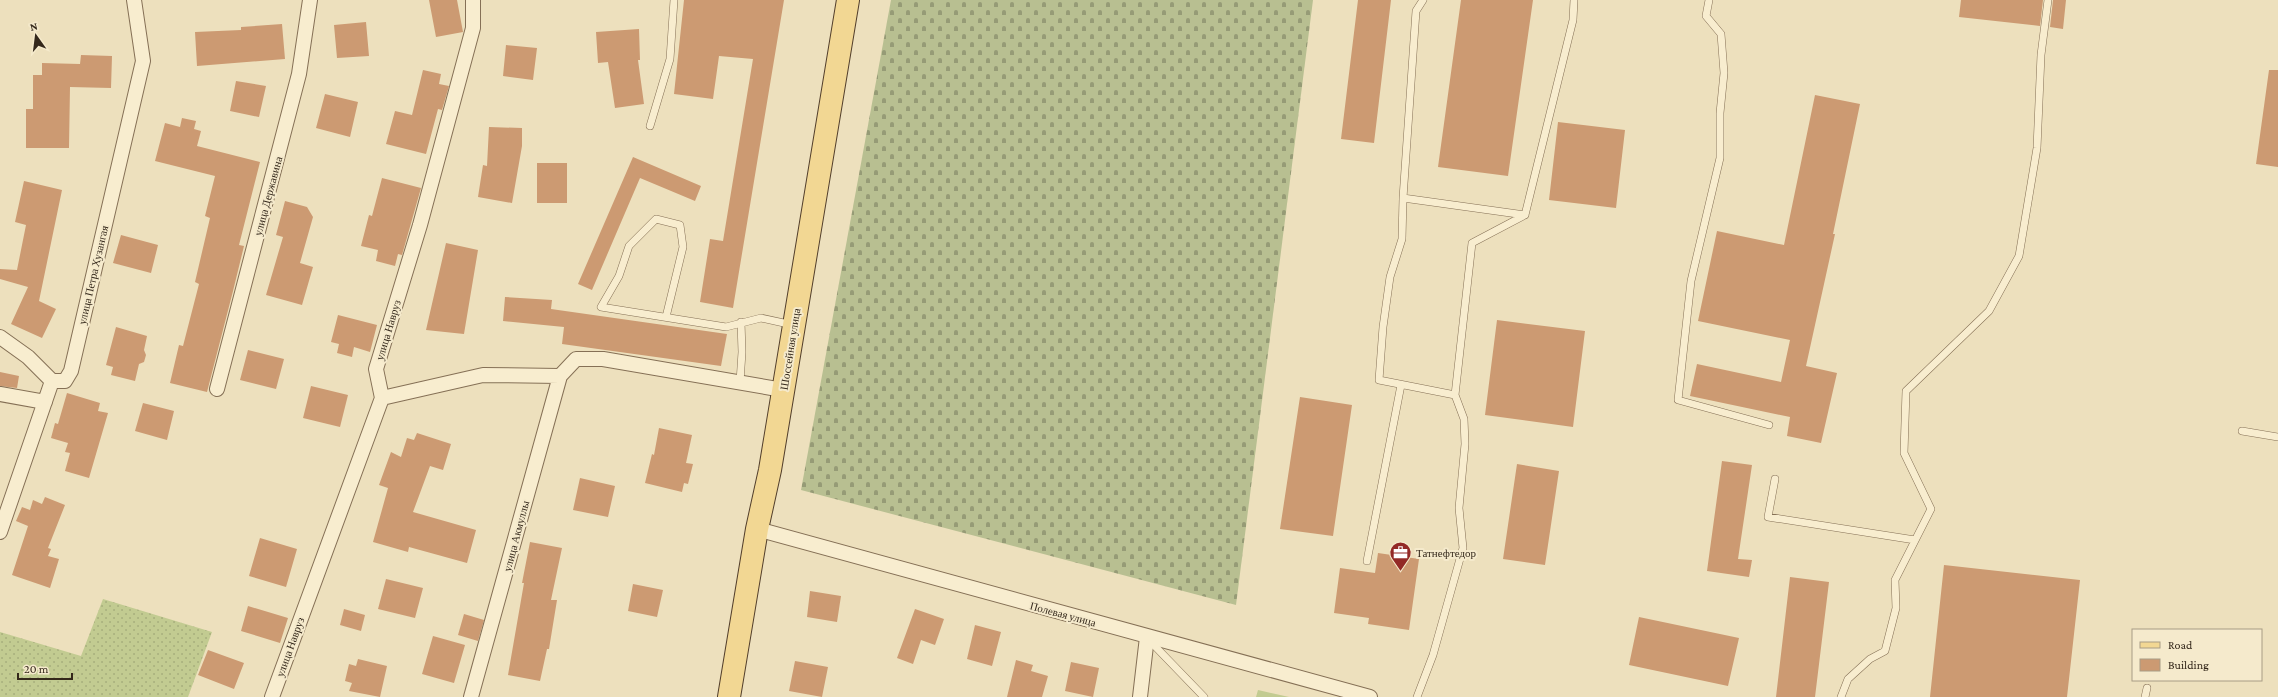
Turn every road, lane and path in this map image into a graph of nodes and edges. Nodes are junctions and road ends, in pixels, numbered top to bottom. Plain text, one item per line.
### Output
1 (134, 0) edge
2 (310, 0) edge
3 (473, 0) edge
4 (674, 0) edge
5 (848, 0) edge
6 (1423, 0) edge
7 (1574, 0) edge
8 (1709, 0) edge
9 (2048, 0) edge
10 (650, 126) dead end
11 (1403, 198) junction
12 (1525, 216) junction
13 (666, 317) junction
14 (741, 322) junction
15 (794, 325) junction
16 (0, 337) edge
17 (560, 376) junction
18 (52, 381) junction
19 (740, 382) junction
20 (1401, 385) junction
21 (217, 389) dead end
22 (783, 390) junction
23 (0, 394) edge
24 (1455, 395) junction
25 (382, 398) junction
26 (45, 402) junction
27 (1770, 425) dead end
28 (2242, 431) dead end
29 (2278, 437) edge
30 (1775, 479) dead end
31 (757, 529) junction
32 (0, 532) edge
33 (1915, 540) junction
34 (1367, 561) dead end
35 (1147, 637) junction
36 (2147, 688) dead end
37 (272, 697) edge
38 (471, 697) edge
39 (729, 697) edge
40 (1140, 697) edge
41 (1204, 697) edge
42 (1370, 697) edge
43 (1417, 697) edge
44 (1841, 697) edge
45 (2144, 697) edge

1 - 18 street, улица Петра Хузангая
2 - 21 street, улица Державина
3 - 25 street, улица Навруз
4 - 10 lane
5 - 15 main road, Шоссейная улица
6 - 11 lane
7 - 12 lane
8 - 27 lane
9 - 33 lane
11 - 12 lane
11 - 20 lane
12 - 24 lane
13 - 13 lane
13 - 14 lane
14 - 15 lane
14 - 19 lane
15 - 22 main road, Шоссейная улица
16 - 18 street
17 - 19 street
17 - 25 street
17 - 38 street, улица Акмуллы
18 - 26 street
19 - 22 street
20 - 24 lane
20 - 34 lane
22 - 31 main road, Шоссейная улица
23 - 26 street
24 - 43 lane
25 - 37 street, улица Навруз
26 - 32 street
28 - 29 lane
30 - 33 lane
31 - 35 street, Полевая улица
31 - 39 main road, Шоссейная улица
33 - 44 lane
35 - 40 street
35 - 41 lane
35 - 42 street, Полевая улица
36 - 45 lane

